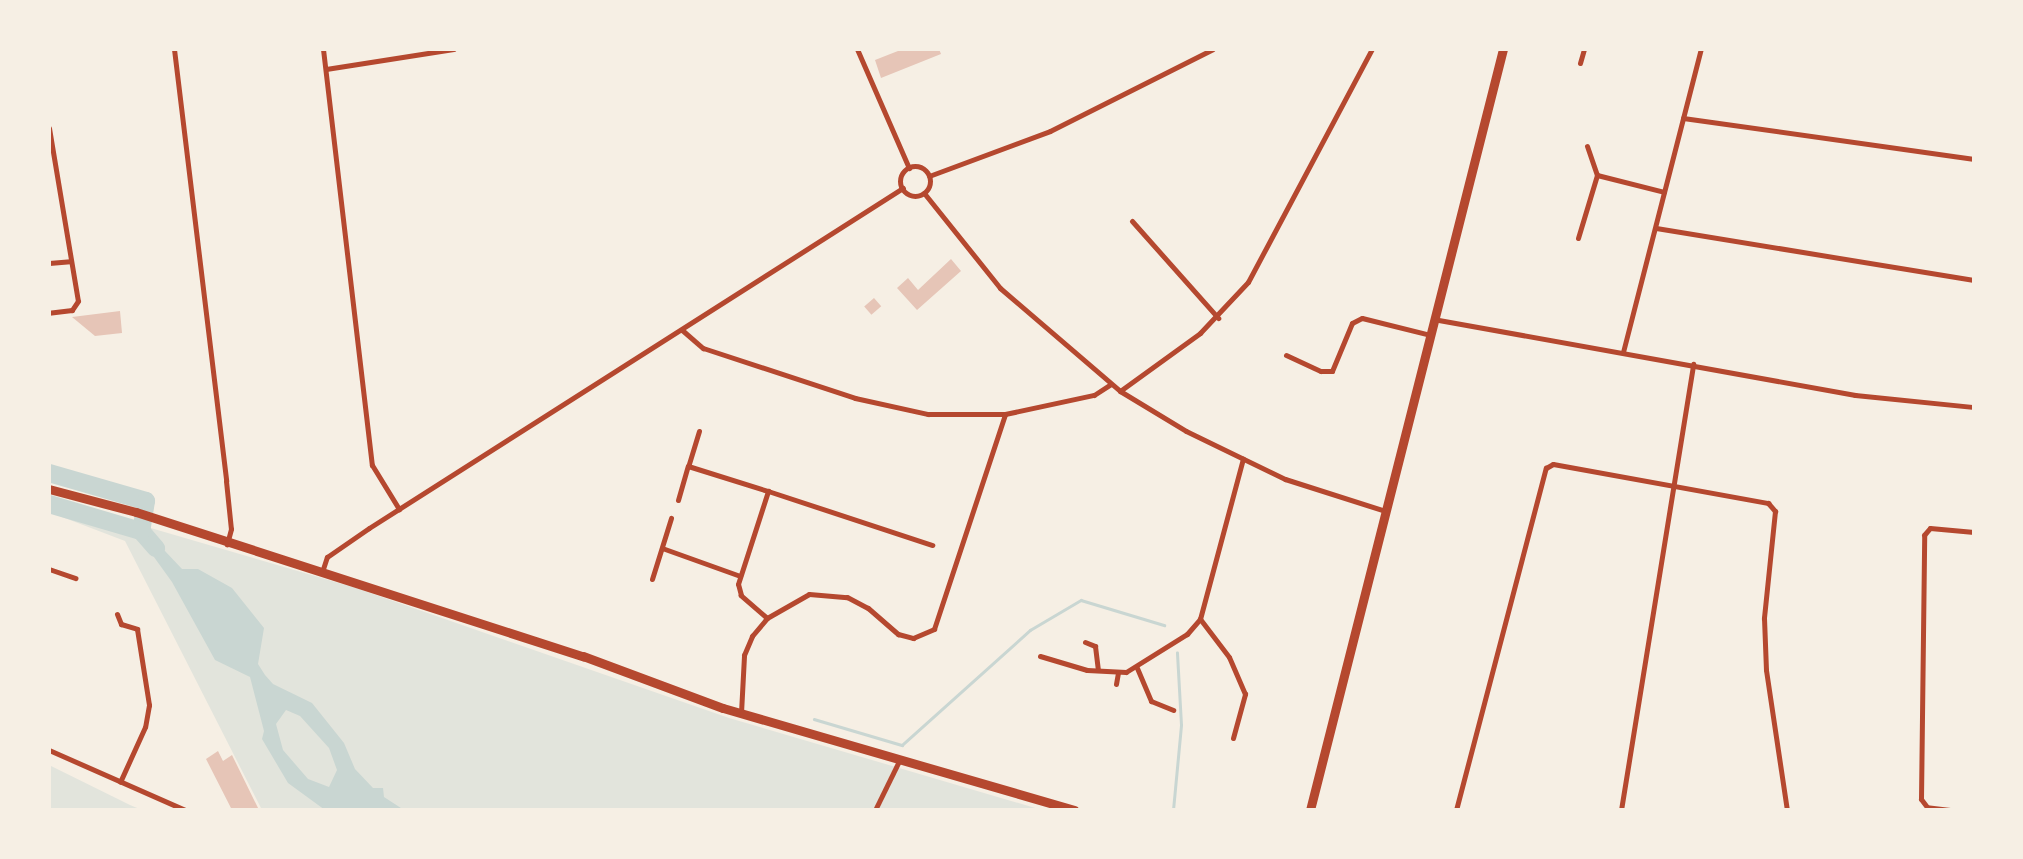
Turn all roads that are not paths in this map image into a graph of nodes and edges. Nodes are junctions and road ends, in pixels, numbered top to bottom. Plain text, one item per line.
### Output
1 (174, 49) edge
2 (323, 49) edge
3 (453, 49) edge
4 (856, 49) edge
5 (1213, 49) edge
6 (1372, 49) edge
7 (1503, 49) edge
8 (1584, 49) edge
9 (1701, 49) edge
10 (1580, 63) dead end
11 (326, 69) junction
12 (1683, 118) junction
13 (49, 128) edge
14 (1587, 146) dead end
15 (1974, 159) edge
16 (909, 167) junction
17 (1597, 175) junction
18 (929, 176) junction
19 (902, 188) junction
20 (1664, 192) junction
21 (924, 193) junction
22 (1132, 220) dead end
23 (1656, 228) junction
24 (1578, 238) dead end
25 (69, 261) junction
26 (49, 262) edge
27 (1974, 280) edge
28 (49, 313) edge
29 (1217, 318) junction
30 (1433, 319) junction
31 (682, 330) junction
32 (1430, 335) junction
33 (1623, 352) junction
34 (1286, 355) dead end
35 (1693, 364) junction
36 (1111, 384) junction
37 (1120, 391) junction
38 (1974, 407) edge
39 (1005, 414) junction
40 (699, 431) dead end
41 (1243, 459) junction
42 (688, 466) junction
43 (1673, 485) junction
44 (49, 489) edge
45 (768, 491) junction
46 (678, 500) dead end
47 (399, 509) junction
48 (1385, 511) junction
49 (671, 519) dead end
50 (1974, 532) edge
51 (227, 544) junction
52 (932, 545) dead end
53 (662, 548) junction
54 (51, 570) edge
55 (321, 575) junction
56 (740, 576) junction
57 (49, 578) edge
58 (75, 578) dead end
59 (652, 579) dead end
60 (117, 614) dead end
61 (767, 618) junction
62 (1200, 619) junction
63 (1084, 642) dead end
64 (1040, 656) dead end
65 (1137, 668) junction
66 (1098, 669) junction
67 (1118, 673) junction
68 (1116, 684) dead end
69 (1173, 710) dead end
70 (741, 713) junction
71 (1233, 738) dead end
72 (49, 750) edge
73 (900, 759) junction
74 (120, 782) junction
75 (185, 810) edge
76 (875, 810) edge
77 (1074, 810) edge
78 (1310, 810) edge
79 (1456, 810) edge
80 (1621, 810) edge
81 (1787, 810) edge
82 (1950, 810) edge

1 - 51 street
2 - 11 street
3 - 11 street
4 - 16 street
5 - 18 street
6 - 29 street
7 - 30 main road
8 - 10 street
9 - 12 street
11 - 47 street
12 - 15 street
12 - 20 street
13 - 25 street
14 - 17 street
16 - 18 street
16 - 19 street
17 - 20 street
17 - 24 street
18 - 21 street
19 - 21 street
19 - 31 street
20 - 23 street
21 - 36 street
22 - 29 street
23 - 27 street
23 - 33 street
25 - 26 street
25 - 28 street
29 - 37 street
30 - 32 main road
30 - 33 street
31 - 39 street
31 - 47 street
32 - 34 street
32 - 48 main road
33 - 35 street
35 - 38 street
35 - 43 street
36 - 37 street
36 - 39 street
37 - 41 street
39 - 61 street
40 - 42 street
41 - 48 street
41 - 62 street
42 - 45 street
42 - 46 street
43 - 79 street
43 - 80 street
43 - 81 street
44 - 51 main road
45 - 52 street
45 - 56 street
47 - 55 street
48 - 78 main road
49 - 53 street
50 - 82 street
51 - 55 main road
53 - 56 street
53 - 59 street
54 - 57 street
54 - 58 street
55 - 70 main road
56 - 61 street
60 - 74 street
61 - 70 street
62 - 65 street
62 - 71 street
63 - 66 street
64 - 66 street
65 - 67 street
65 - 69 street
66 - 67 street
67 - 68 street
70 - 73 main road
72 - 74 street
73 - 76 street
73 - 77 main road
74 - 75 street

